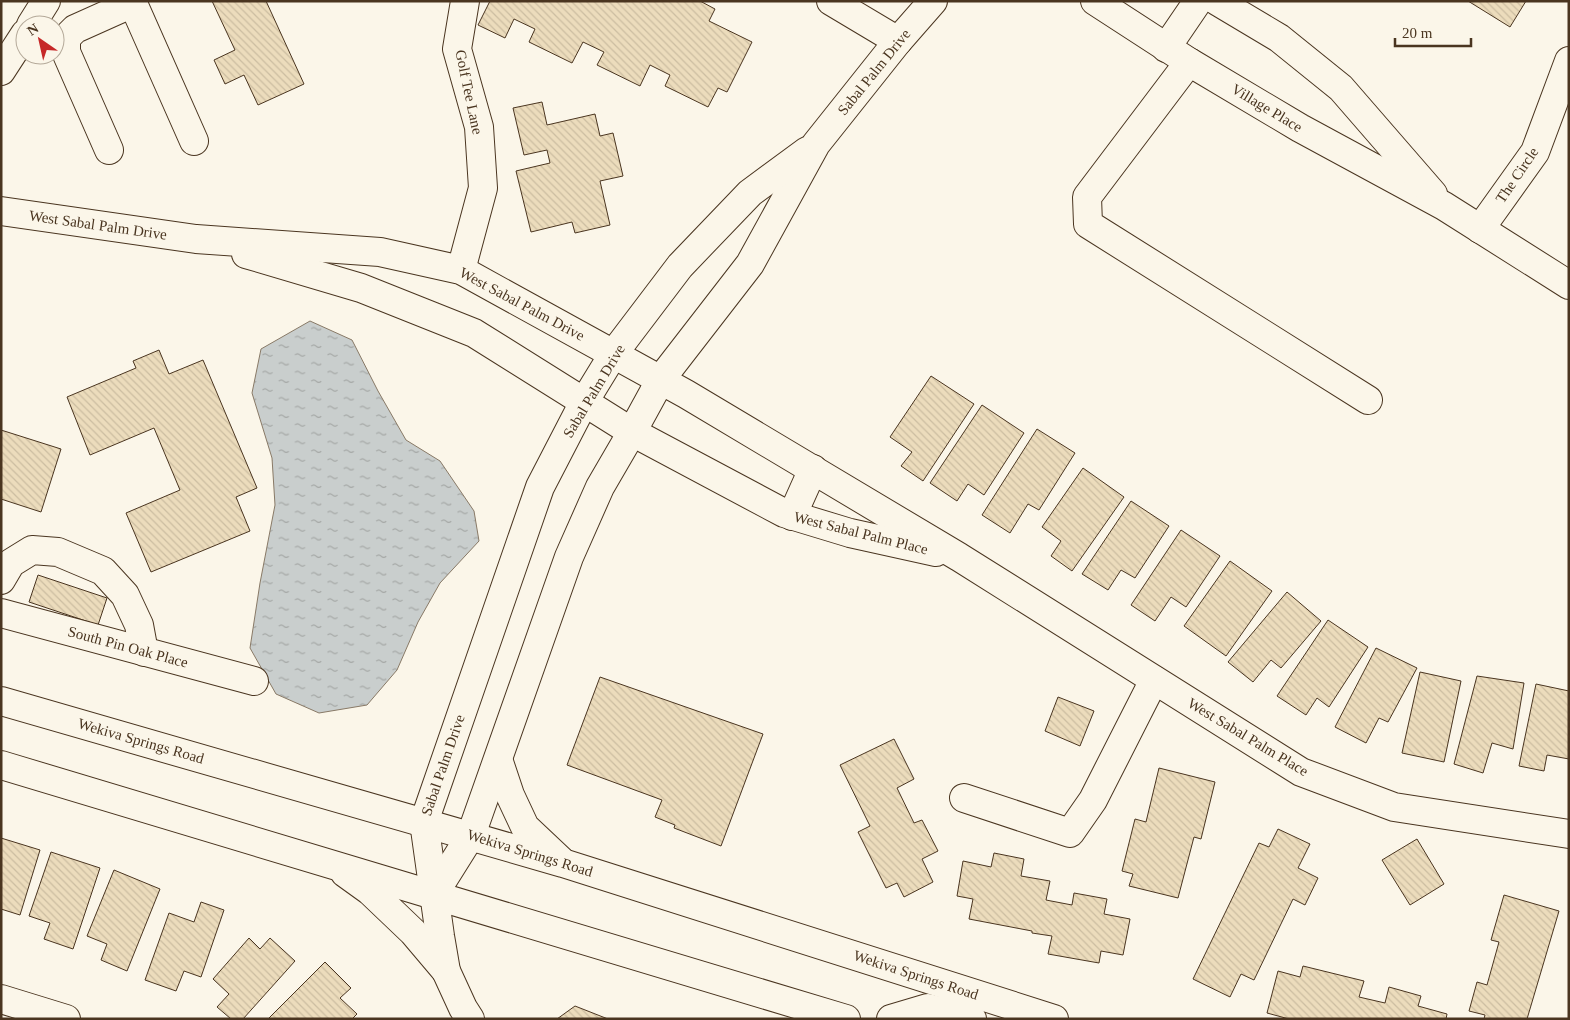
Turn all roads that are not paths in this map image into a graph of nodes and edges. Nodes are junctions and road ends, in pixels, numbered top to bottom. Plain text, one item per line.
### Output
1 (46, 1) edge
2 (465, 1) edge
3 (831, 1) edge
4 (933, 1) edge
5 (1096, 1) edge
6 (1198, 1) edge
7 (1217, 1) edge
8 (133, 2) edge
9 (37, 15) edge
10 (898, 41) junction
11 (1166, 48) junction
12 (15, 49) edge
13 (1569, 61) edge
14 (1189, 62) junction
15 (1, 71) edge
16 (194, 141) dead end
17 (816, 144) junction
18 (109, 150) dead end
19 (1444, 206) junction
20 (1, 210) edge
21 (1480, 229) junction
22 (196, 238) junction
23 (462, 270) junction
24 (1569, 285) edge
25 (614, 353) junction
26 (661, 379) junction
27 (1368, 400) dead end
28 (584, 402) junction
29 (632, 432) junction
30 (813, 469) junction
31 (792, 516) junction
32 (959, 557) junction
33 (1, 580) edge
34 (1, 614) edge
35 (144, 652) junction
36 (1154, 680) junction
37 (254, 682) dead end
38 (1, 701) edge
39 (498, 762) junction
40 (1, 765) edge
41 (964, 798) dead end
42 (424, 822) junction
43 (1569, 834) edge
44 (471, 836) junction
45 (330, 862) junction
46 (563, 863) junction
47 (434, 894) junction
48 (446, 971) junction
49 (1, 999) edge
50 (66, 1019) edge
51 (470, 1019) edge
52 (846, 1019) edge
53 (891, 1019) edge
54 (972, 1019) edge
55 (1054, 1019) edge

1 - 9 street
2 - 23 street, Golf Tee Lane
3 - 10 street
4 - 10 street, Sabal Palm Drive
5 - 11 street, Village Place
6 - 11 street
7 - 19 street, Village Place
8 - 16 street
8 - 18 street
10 - 17 street, Sabal Palm Drive
11 - 14 street, Village Place
12 - 15 street
13 - 21 street, The Circle
14 - 19 street, Village Place
14 - 27 street
17 - 25 street, Sabal Palm Drive
17 - 26 street, Sabal Palm Drive
19 - 21 street, Village Place
20 - 22 street, West Sabal Palm Drive
21 - 24 street, Village Place
22 - 23 street, West Sabal Palm Drive
22 - 28 street, West Sabal Palm Drive
23 - 25 street, West Sabal Palm Drive
25 - 26 street, West Sabal Palm Drive
25 - 28 street, Sabal Palm Drive
26 - 29 street, Sabal Palm Drive
26 - 30 street, West Sabal Palm Place
28 - 29 street, West Sabal Palm Drive
28 - 42 street, Sabal Palm Drive
29 - 31 street, West Sabal Palm Place
29 - 39 street, Sabal Palm Drive
30 - 31 street
30 - 32 street, West Sabal Palm Place
31 - 32 street, West Sabal Palm Place
32 - 36 street, West Sabal Palm Place
33 - 35 street
34 - 35 street, South Pin Oak Place
35 - 37 street, South Pin Oak Place
36 - 41 street
36 - 43 street, West Sabal Palm Place
38 - 42 street, Wekiva Springs Road
39 - 44 street, Sabal Palm Drive
39 - 46 street
40 - 45 street
42 - 44 street, Wekiva Springs Road
42 - 47 street, Sabal Palm Drive
44 - 46 street, Wekiva Springs Road
44 - 47 street, Sabal Palm Drive
45 - 47 street
45 - 48 street
46 - 55 street, Wekiva Springs Road
47 - 48 street
47 - 52 street
48 - 51 street
49 - 50 street
53 - 54 street

